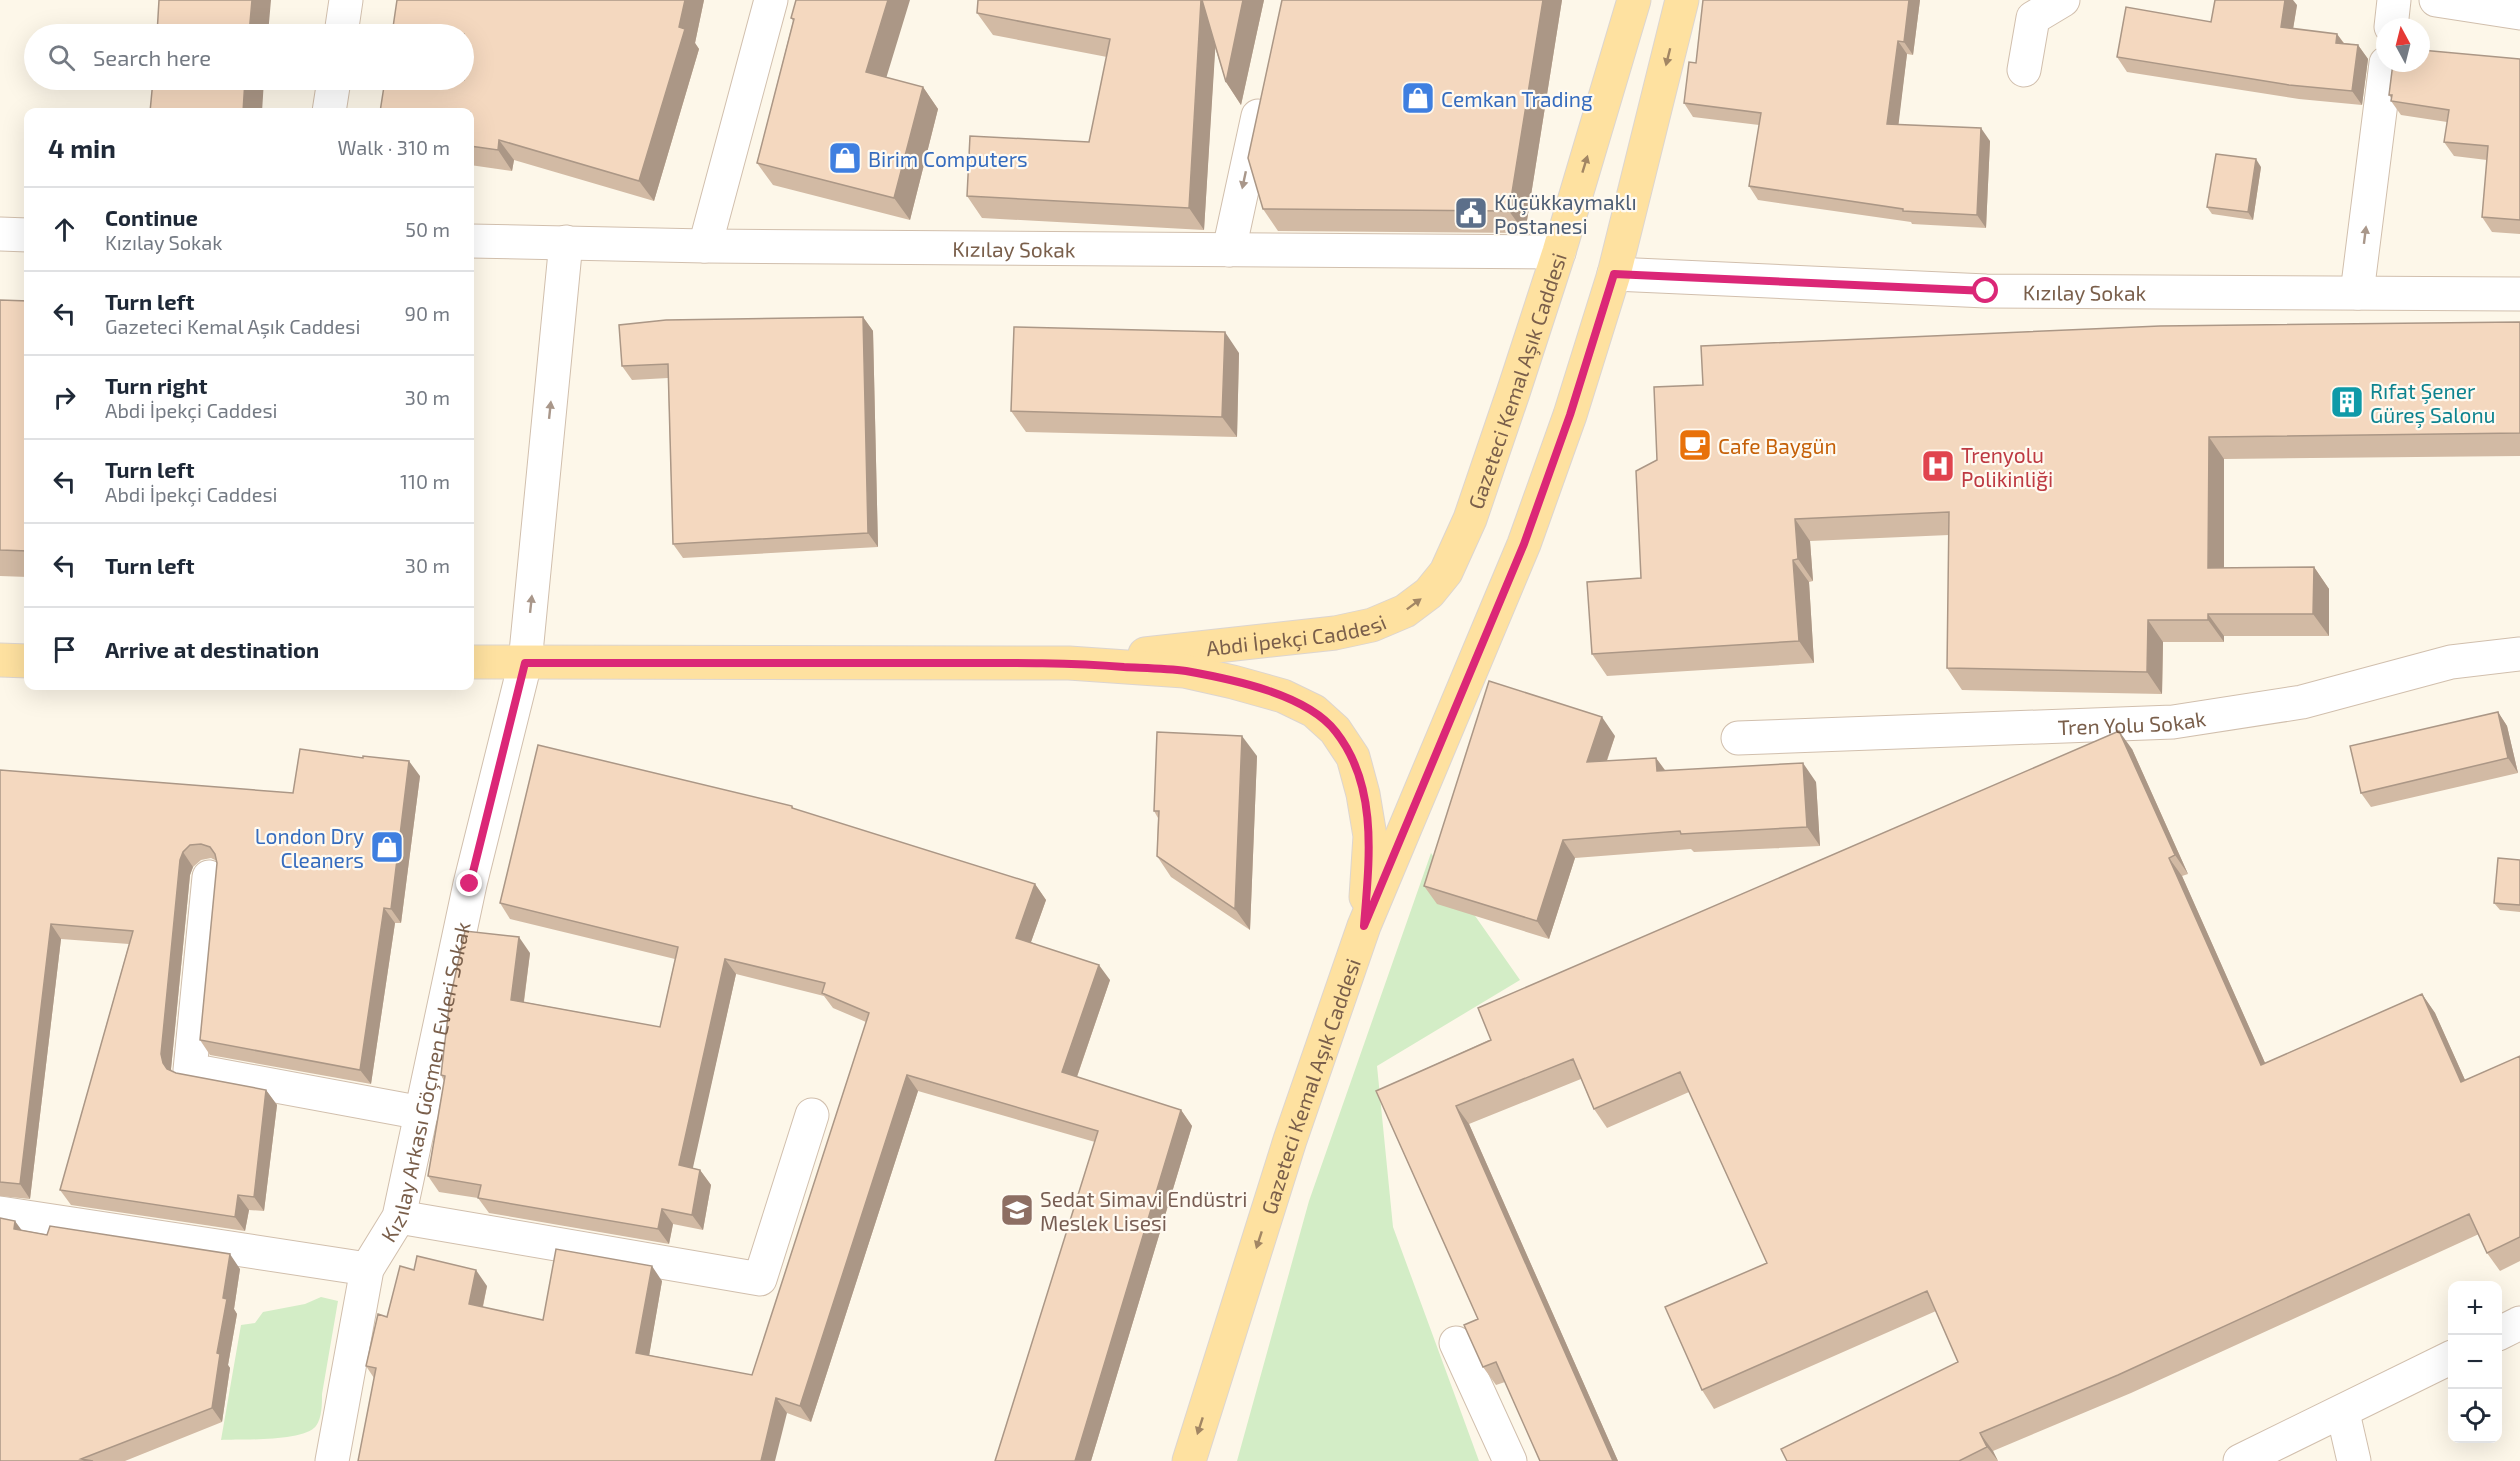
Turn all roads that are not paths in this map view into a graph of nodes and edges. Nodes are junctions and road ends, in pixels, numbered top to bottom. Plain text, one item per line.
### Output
1 (346, 0) edge
2 (771, 0) edge
3 (1634, 0) edge
4 (1682, 0) edge
5 (2063, 0) edge
6 (2394, 0) edge
7 (2436, 0) edge
8 (2520, 13) edge
9 (2392, 18) edge
10 (342, 24) edge
11 (2024, 70) dead end
12 (2385, 72) edge
13 (332, 90) edge
14 (1263, 91) edge
15 (330, 108) edge
16 (0, 234) edge
17 (24, 235) edge
18 (474, 241) edge
19 (566, 242) junction
20 (705, 246) junction
21 (1228, 250) junction
22 (1559, 252) junction
23 (1614, 274) junction
24 (2357, 293) junction
25 (2520, 294) edge
26 (1470, 519) joint
27 (2520, 654) edge
28 (0, 660) edge
29 (24, 661) edge
30 (474, 662) edge
31 (525, 663) junction
32 (1069, 663) junction
33 (1738, 738) dead end
34 (209, 877) dead end
35 (1364, 926) junction
36 (422, 1113) junction
37 (812, 1115) dead end
38 (0, 1213) edge
39 (399, 1217) junction
40 (368, 1269) junction
41 (2520, 1323) edge
42 (2502, 1332) edge
43 (1456, 1343) dead end
44 (2448, 1359) edge
45 (2343, 1413) junction
46 (332, 1461) edge
47 (1189, 1461) edge
48 (1510, 1461) edge
49 (2240, 1461) edge
50 (2354, 1461) edge

1 - 10 street
2 - 20 street
22 -> 3 main road, Gazeteci Kemal Aşık Caddesi
4 -> 23 main road, Gazeteci Kemal Aşık Caddesi
5 - 11 street
6 - 9 street
7 - 8 street
24 -> 12 street
13 - 15 street
14 -> 21 street
16 - 17 street
18 - 19 street, Kızılay Sokak
19 - 20 street, Kızılay Sokak
31 -> 19 street, Kızılay Arkası Göçmen Evleri Sokak
20 - 21 street, Kızılay Sokak
21 - 22 street, Kızılay Sokak
22 - 26 main road, Gazeteci Kemal Aşık Caddesi
23 - 24 street, Kızılay Sokak
23 - 35 main road, Gazeteci Kemal Aşık Caddesi
24 - 25 street, Kızılay Sokak
32 -> 26 main road, Abdi İpekçi Caddesi
27 - 33 street, Tren Yolu Sokak
28 - 29 main road
30 - 31 main road, Abdi İpekçi Caddesi
31 - 32 main road, Abdi İpekçi Caddesi
31 - 36 street, Kızılay Arkası Göçmen Evleri Sokak
32 - 35 main road, Abdi İpekçi Caddesi
34 - 36 street
35 -> 47 main road, Gazeteci Kemal Aşık Caddesi
36 - 39 street, Kızılay Arkası Göçmen Evleri Sokak
37 - 39 street
38 - 40 street
39 - 40 street, Kızılay Arkası Göçmen Evleri Sokak
40 - 46 street, Kızılay Arkası Göçmen Evleri Sokak
41 - 42 street
43 - 48 street
44 - 45 street
45 - 49 street
45 - 50 street

